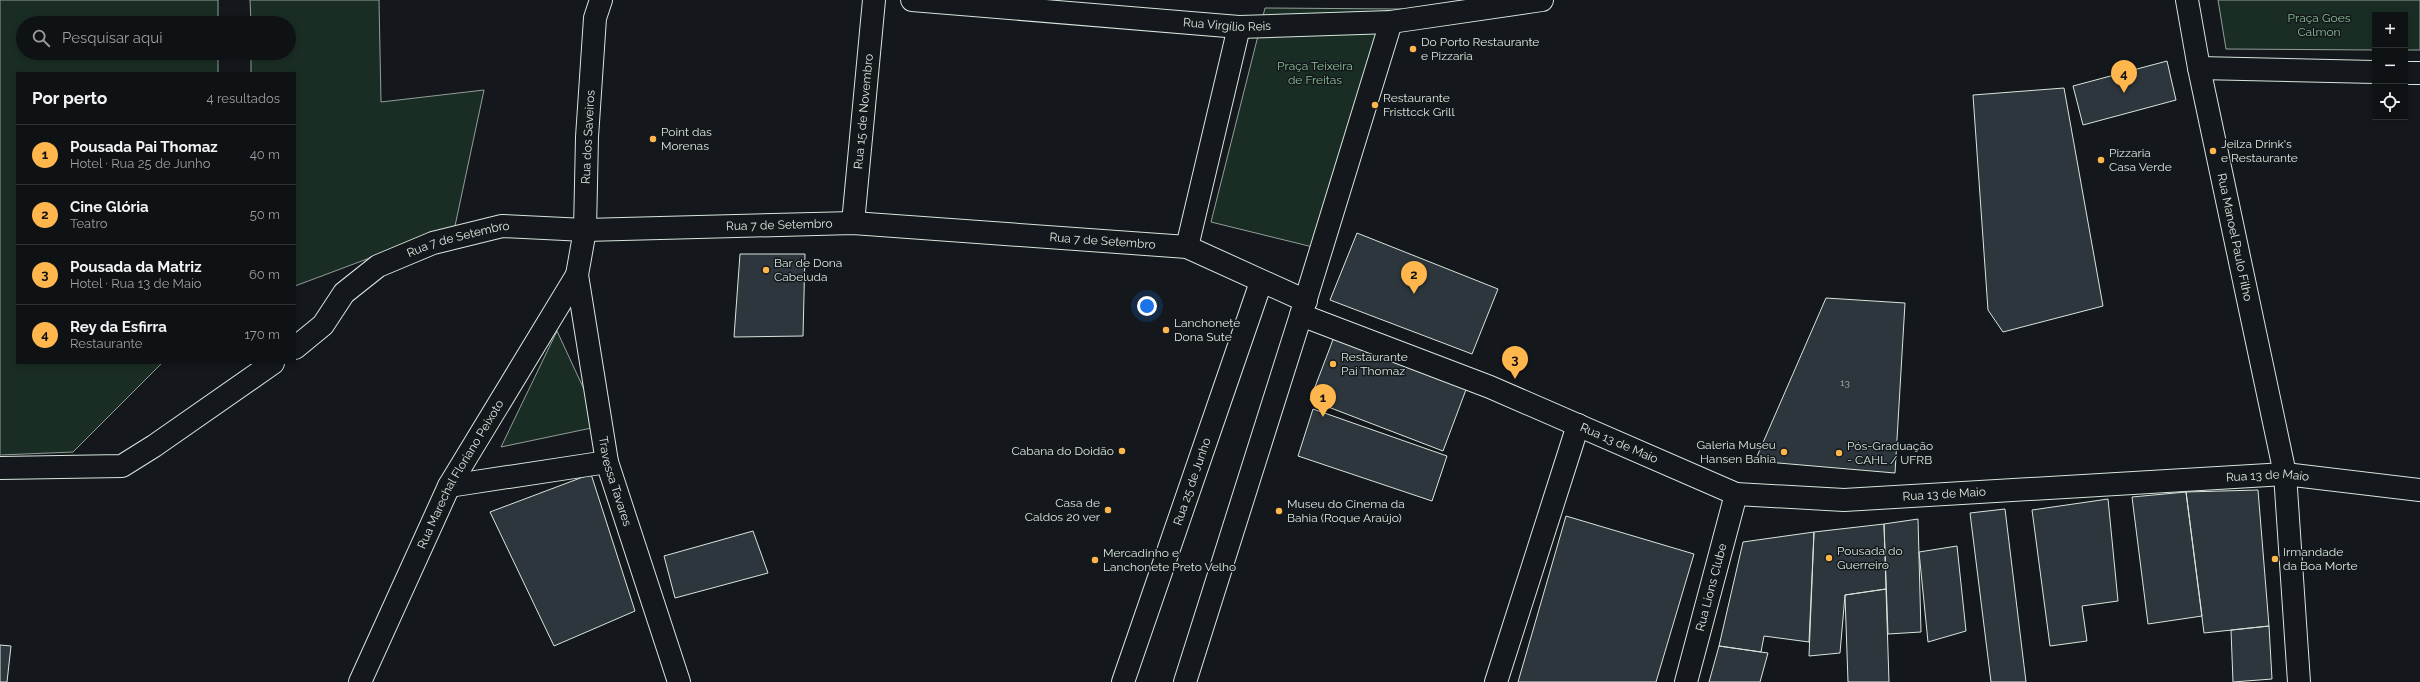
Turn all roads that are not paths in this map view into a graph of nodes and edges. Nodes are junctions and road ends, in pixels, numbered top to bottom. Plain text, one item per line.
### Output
1 (601, 0) edge
2 (874, 0) edge
3 (912, 0) edge
4 (1542, 0) edge
5 (2187, 0) edge
6 (1391, 22) junction
7 (1239, 27) junction
8 (2199, 68) junction
9 (2372, 72) edge
10 (2408, 73) edge
11 (2420, 73) edge
12 (853, 223) junction
13 (585, 230) junction
14 (1188, 247) junction
15 (577, 275) junction
16 (1261, 282) junction
17 (1304, 308) junction
18 (296, 347) edge
19 (272, 364) edge
20 (1578, 425) junction
21 (607, 462) junction
22 (0, 468) edge
23 (2285, 474) junction
24 (449, 486) junction
25 (2420, 490) edge
26 (1736, 494) junction
27 (360, 682) edge
28 (679, 682) edge
29 (1123, 682) edge
30 (1185, 682) edge
31 (1496, 682) edge
32 (1686, 682) edge
33 (2299, 682) edge

1 - 13 street, Rua dos Saveiros
2 - 12 street, Rua 15 de Novembro
3 - 7 street, Rua Virgílio Reis
4 - 6 street, Rua Virgílio Reis
5 - 8 street, Rua Manoel Paulo Filho
6 - 7 street, Rua Virgílio Reis
6 - 17 street
7 - 14 street
8 - 9 street
8 - 23 street, Rua Manoel Paulo Filho
10 - 11 street
12 - 13 street, Rua 7 de Setembro
12 - 14 street, Rua 7 de Setembro
13 - 15 street, Rua dos Saveiros
13 - 18 street, Rua 7 de Setembro
14 - 16 street
15 - 21 street, Travessa Tavares
15 - 24 street, Rua Marechal Floriano Peixoto
16 - 17 street
16 - 29 street, Rua 25 de Junho
17 - 20 street, Rua 13 de Maio
17 - 30 street
19 - 22 street
20 - 26 street, Rua 13 de Maio
20 - 31 street
21 - 24 street
21 - 28 street, Travessa Tavares
23 - 25 street, Rua 13 de Maio
23 - 26 street, Rua 13 de Maio
23 - 33 street, Rua Manoel Paulo Filho
24 - 27 street, Rua Marechal Floriano Peixoto
26 - 32 street, Rua Lions Clube

